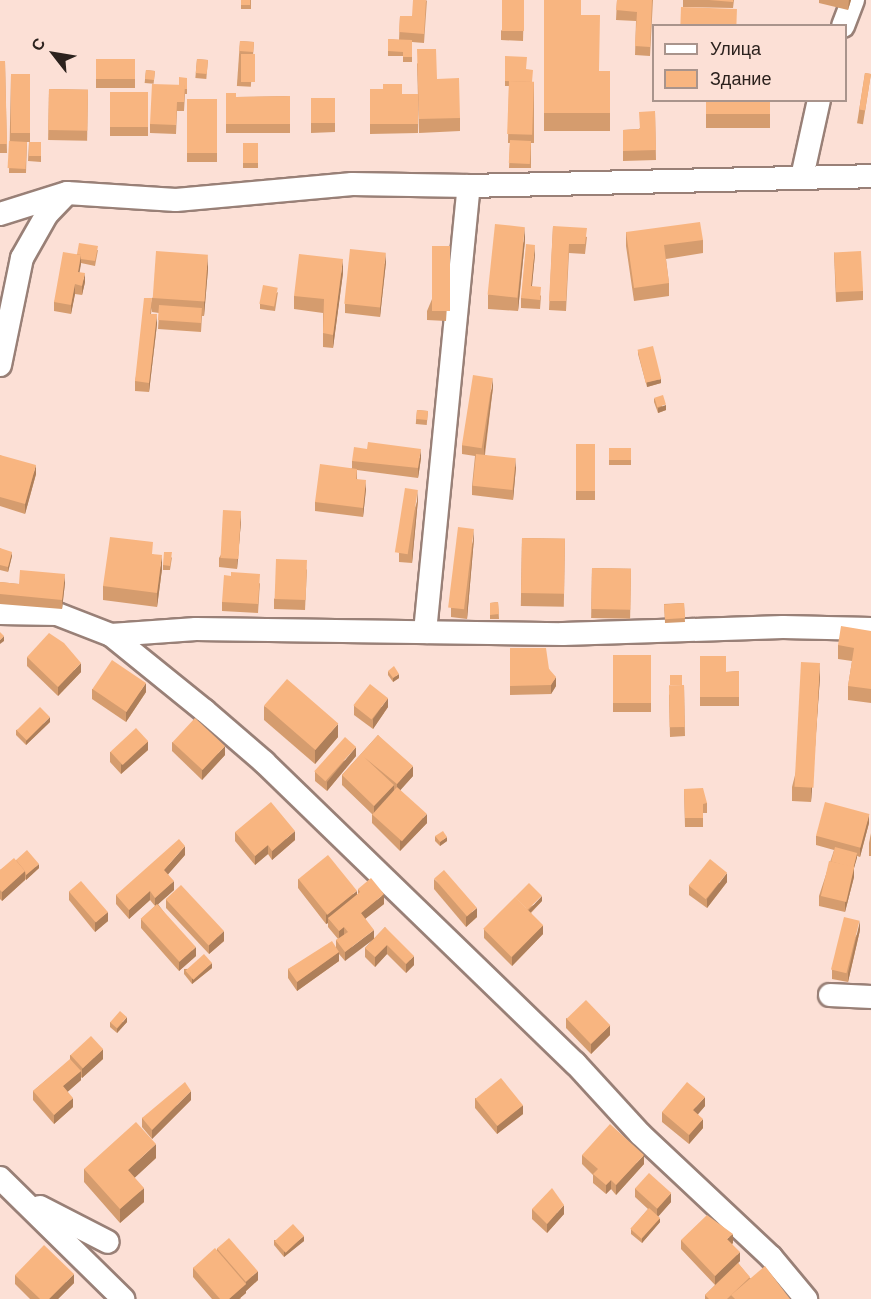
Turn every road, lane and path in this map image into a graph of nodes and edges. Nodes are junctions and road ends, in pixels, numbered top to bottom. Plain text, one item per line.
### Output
1 (852, 0) edge
2 (844, 24) edge
3 (819, 102) edge
4 (871, 176) edge
5 (802, 177) junction
6 (469, 186) junction
7 (67, 194) junction
8 (0, 214) edge
9 (0, 365) edge
10 (0, 613) edge
11 (871, 629) edge
12 (425, 632) junction
13 (111, 634) junction
14 (831, 995) dead end
15 (871, 997) edge
16 (6, 1185) edge
17 (108, 1242) dead end
18 (123, 1299) edge
19 (806, 1299) edge

1 - 2 street
3 - 5 street
4 - 5 street
5 - 6 street
6 - 7 street
6 - 12 street
7 - 8 street
7 - 9 street
10 - 13 street
11 - 12 street
12 - 13 street
13 - 19 street
14 - 15 street
16 - 17 street
16 - 18 street

